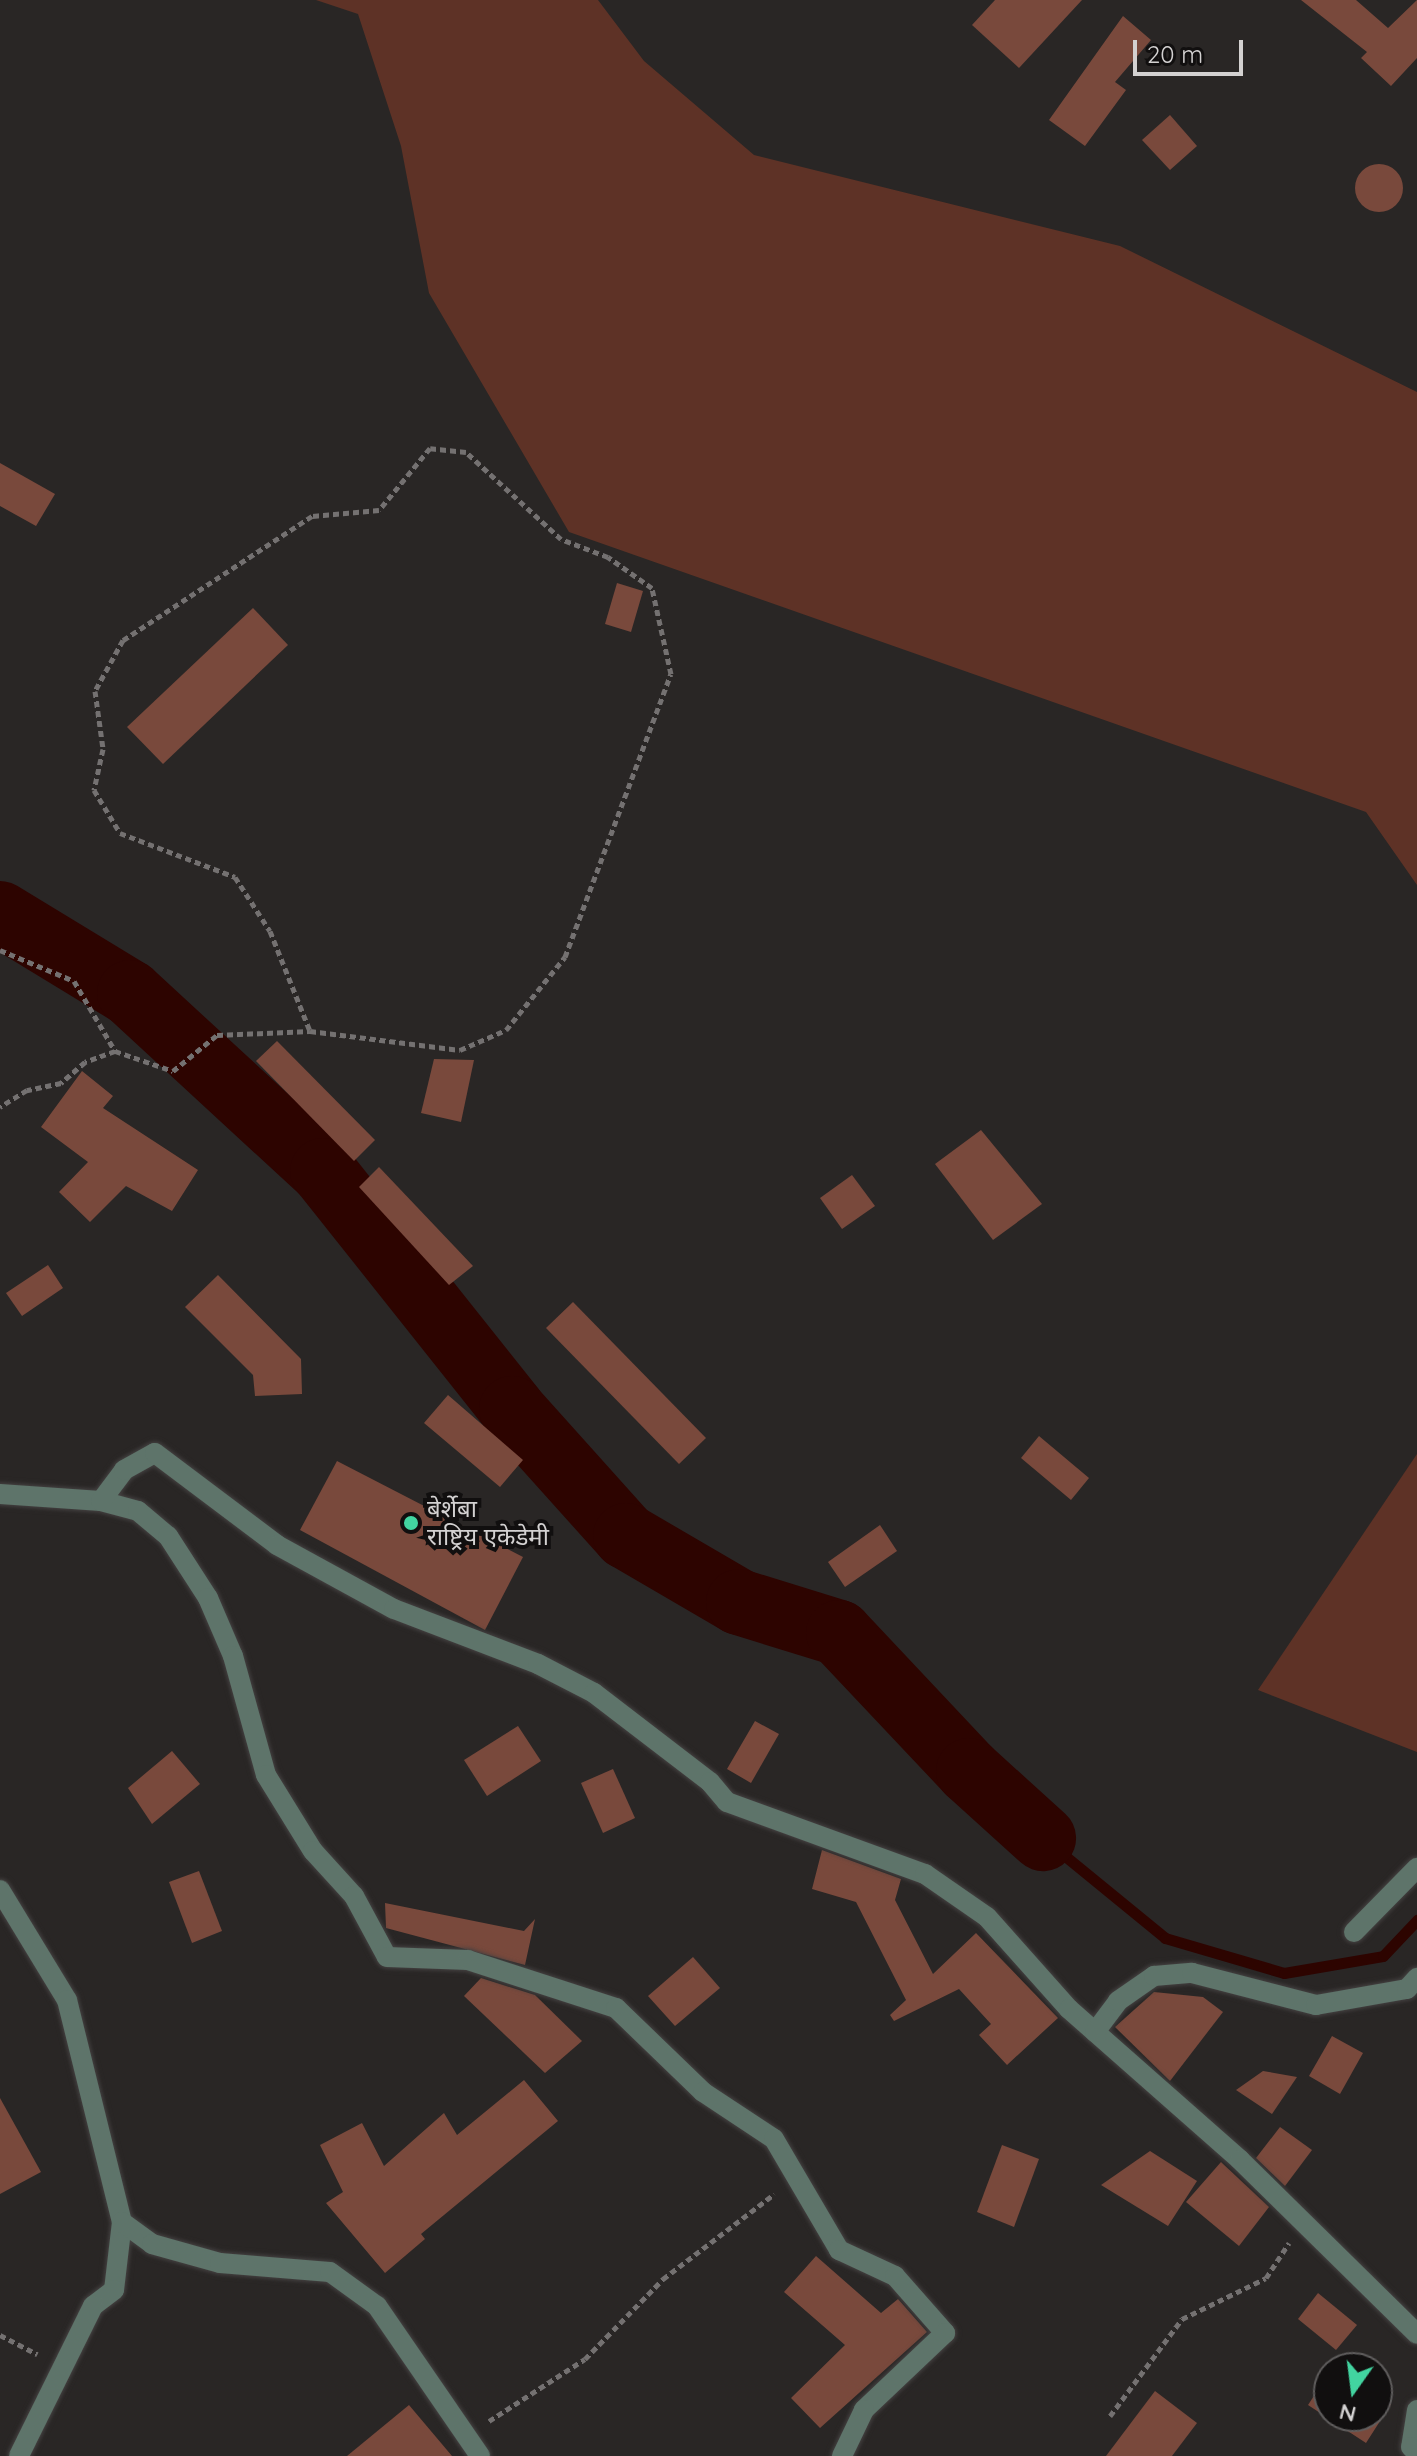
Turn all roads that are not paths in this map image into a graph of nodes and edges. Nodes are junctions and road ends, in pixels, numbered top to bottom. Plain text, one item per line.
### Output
1 (0, 1494) edge
2 (101, 1501) junction
3 (1417, 1868) edge
4 (0, 1890) edge
5 (1354, 1932) dead end
6 (1417, 1978) edge
7 (1095, 2032) junction
8 (122, 2222) junction
9 (1417, 2334) edge
10 (1417, 2410) edge
11 (1417, 2453) edge
12 (19, 2456) edge
13 (480, 2456) edge
14 (842, 2456) edge

1 - 2 street
2 - 7 street
2 - 14 street
3 - 5 street
4 - 8 street
6 - 7 street
7 - 9 street
8 - 12 street
8 - 13 street
10 - 11 street

